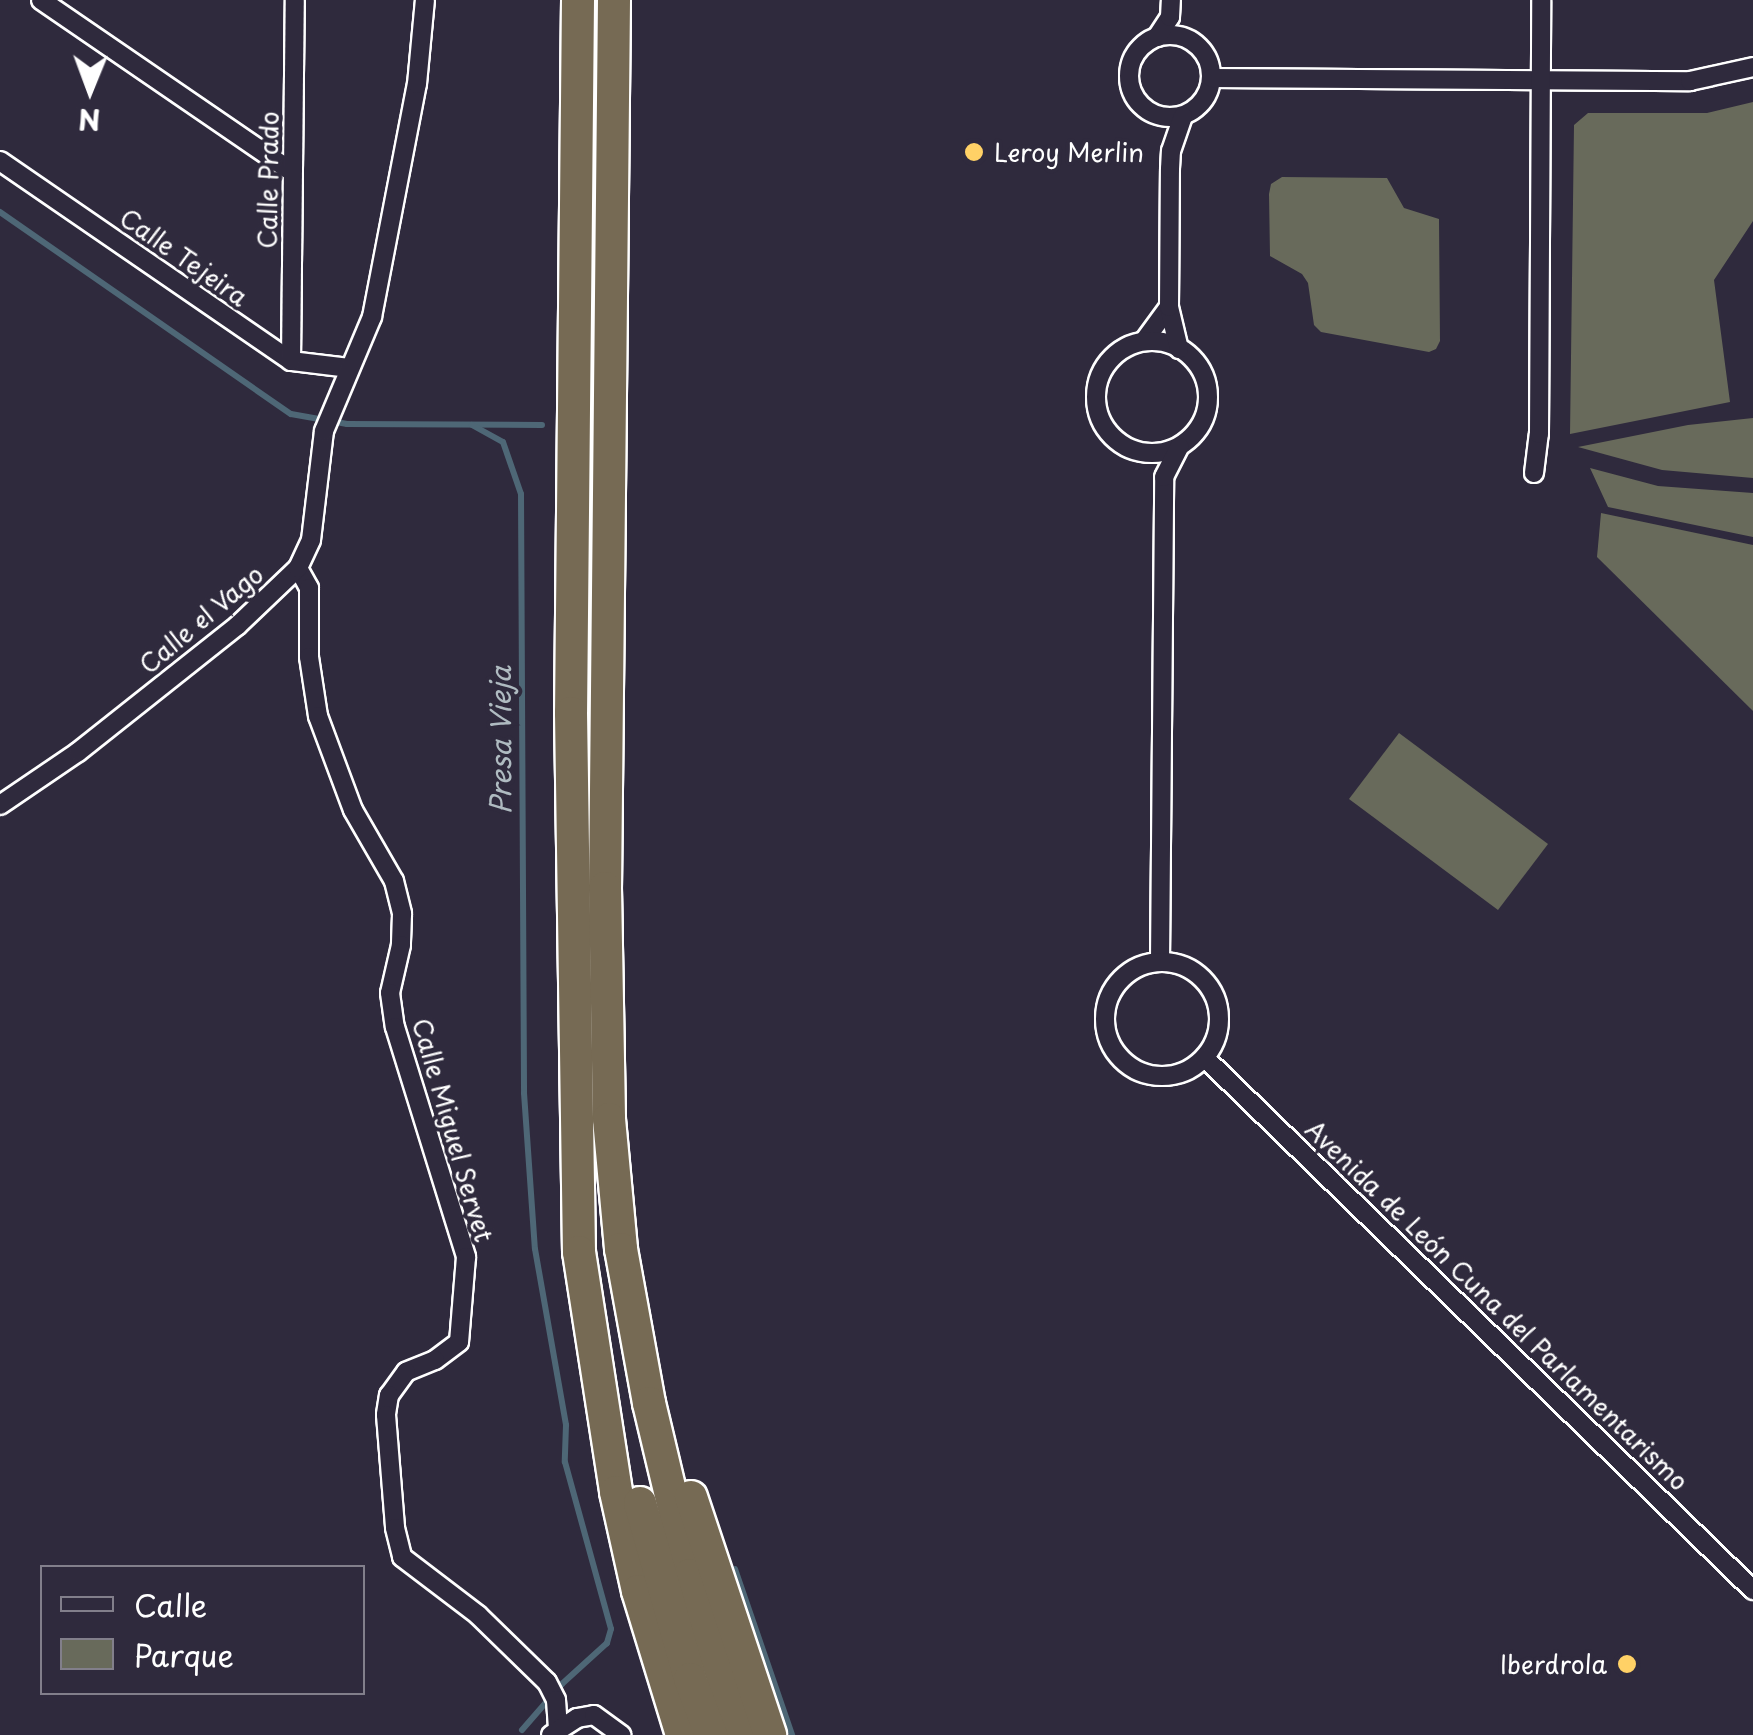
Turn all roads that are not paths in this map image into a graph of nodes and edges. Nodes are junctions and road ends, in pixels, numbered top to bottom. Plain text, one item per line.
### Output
1 (41, 0) edge
2 (295, 0) edge
3 (425, 0) edge
4 (578, 0) edge
5 (614, 0) edge
6 (1541, 0) edge
7 (1170, 8) edge
8 (1157, 37) junction
9 (1183, 37) junction
10 (1753, 67) edge
11 (1212, 78) junction
12 (1540, 80) junction
13 (1158, 116) junction
14 (1183, 116) junction
15 (1170, 150) junction
16 (0, 161) edge
17 (292, 172) junction
18 (1169, 307) junction
19 (1144, 342) junction
20 (1180, 348) junction
21 (290, 361) junction
22 (349, 368) junction
23 (1179, 447) junction
24 (1146, 454) junction
25 (1534, 473) dead end
26 (1164, 477) junction
27 (298, 568) junction
28 (0, 805) edge
29 (1160, 962) junction
30 (606, 989) junction
31 (1204, 1058) junction
32 (578, 1119) junction
33 (1753, 1590) edge
34 (554, 1731) edge
35 (622, 1735) edge
36 (682, 1735) edge
37 (711, 1735) edge
38 (741, 1735) edge
39 (770, 1735) edge

1 - 17 street
2 - 17 street, Calle Prado
3 - 22 street, Calle el Vago
4 - 32 highway
5 - 30 highway
6 - 12 street
7 - 8 street
7 - 9 street
8 - 9 street
8 - 13 street
9 - 11 street
10 - 12 street
11 - 12 street
11 - 14 street
12 - 25 street
13 - 14 street
13 - 15 street
14 - 15 street
15 - 18 street
16 - 21 street, Calle Tejeira
17 - 21 street, Calle Prado
18 - 19 street
18 - 20 street
19 - 20 street
19 - 24 street
20 - 23 street
21 - 22 street, Calle Tejeira
22 - 27 street, Calle el Vago
23 - 24 street
23 - 26 street
24 - 26 street
26 - 29 street
27 - 28 street, Calle el Vago
27 - 34 street, Calle Miguel Servet
29 - 31 street
29 - 31 street
30 - 38 highway
30 - 39 highway
31 - 33 street, Avenida de León Cuna del Parlamentarismo
32 - 36 highway
32 - 37 highway
34 - 35 street, Calle Miguel Servet

